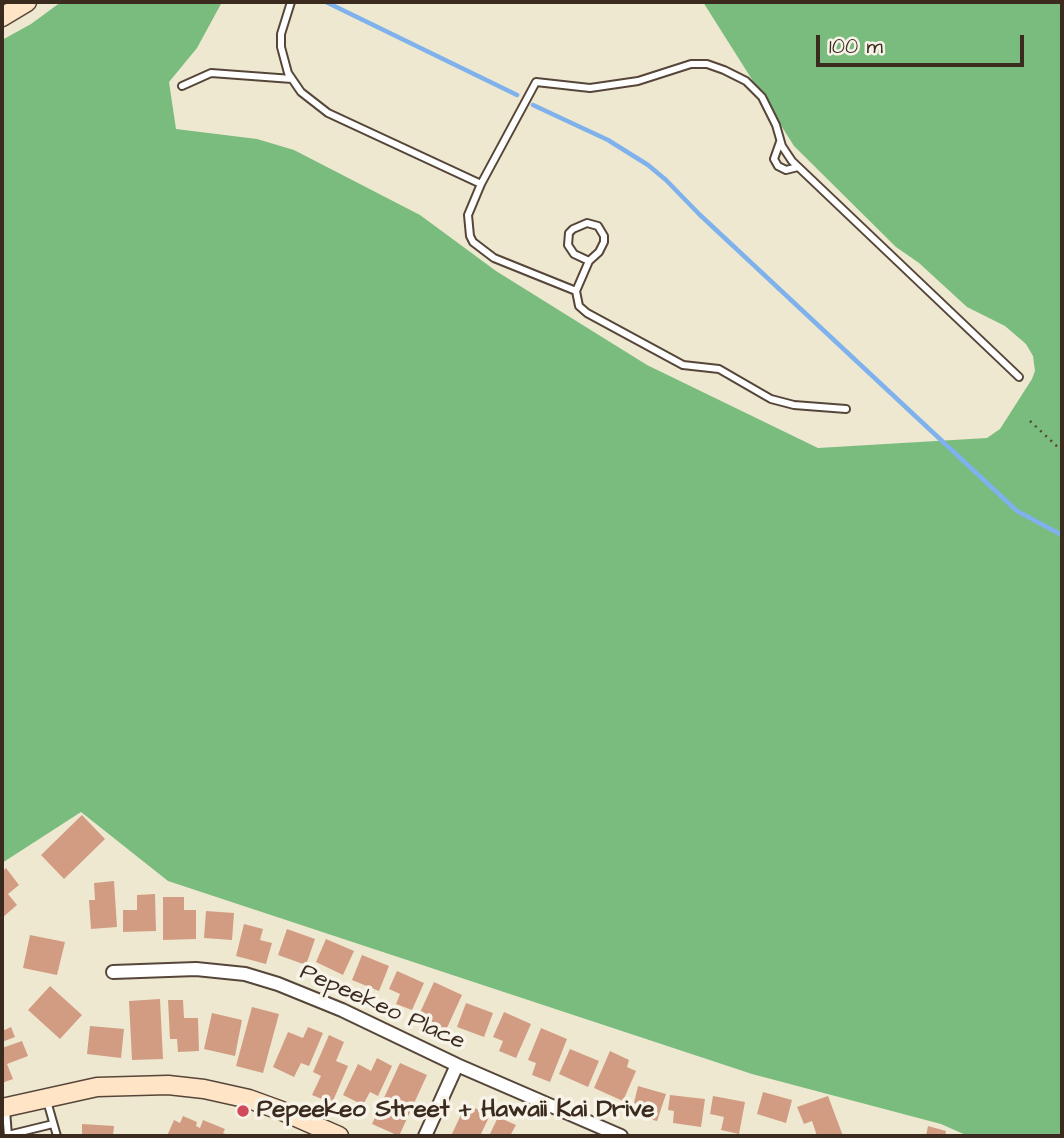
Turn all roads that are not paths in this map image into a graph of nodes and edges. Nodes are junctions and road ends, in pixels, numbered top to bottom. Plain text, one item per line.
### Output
1 (27, 2) edge
2 (290, 2) edge
3 (2, 17) edge
4 (292, 79) junction
5 (182, 86) dead end
6 (780, 142) junction
7 (798, 167) junction
8 (481, 184) junction
9 (589, 261) junction
10 (576, 291) junction
11 (1019, 377) dead end
12 (846, 410) dead end
13 (113, 972) dead end
14 (457, 1065) junction
15 (46, 1098) junction
16 (4, 1108) edge
17 (53, 1124) junction
18 (8, 1135) edge
19 (57, 1136) edge
20 (338, 1136) edge
21 (425, 1136) edge
22 (621, 1136) edge

1 - 3 street
2 - 4 lane
4 - 5 lane
4 - 8 lane
6 - 7 lane
6 - 7 lane
6 - 8 lane
7 - 11 lane
8 - 10 lane
9 - 9 lane
9 - 10 lane
10 - 12 lane
13 - 14 street, Pepeekeo Place
14 - 21 street
14 - 22 street, Pepeekeo Place
15 - 16 street
15 - 17 lane
15 - 20 street
16 - 18 lane
17 - 18 lane
17 - 19 lane

